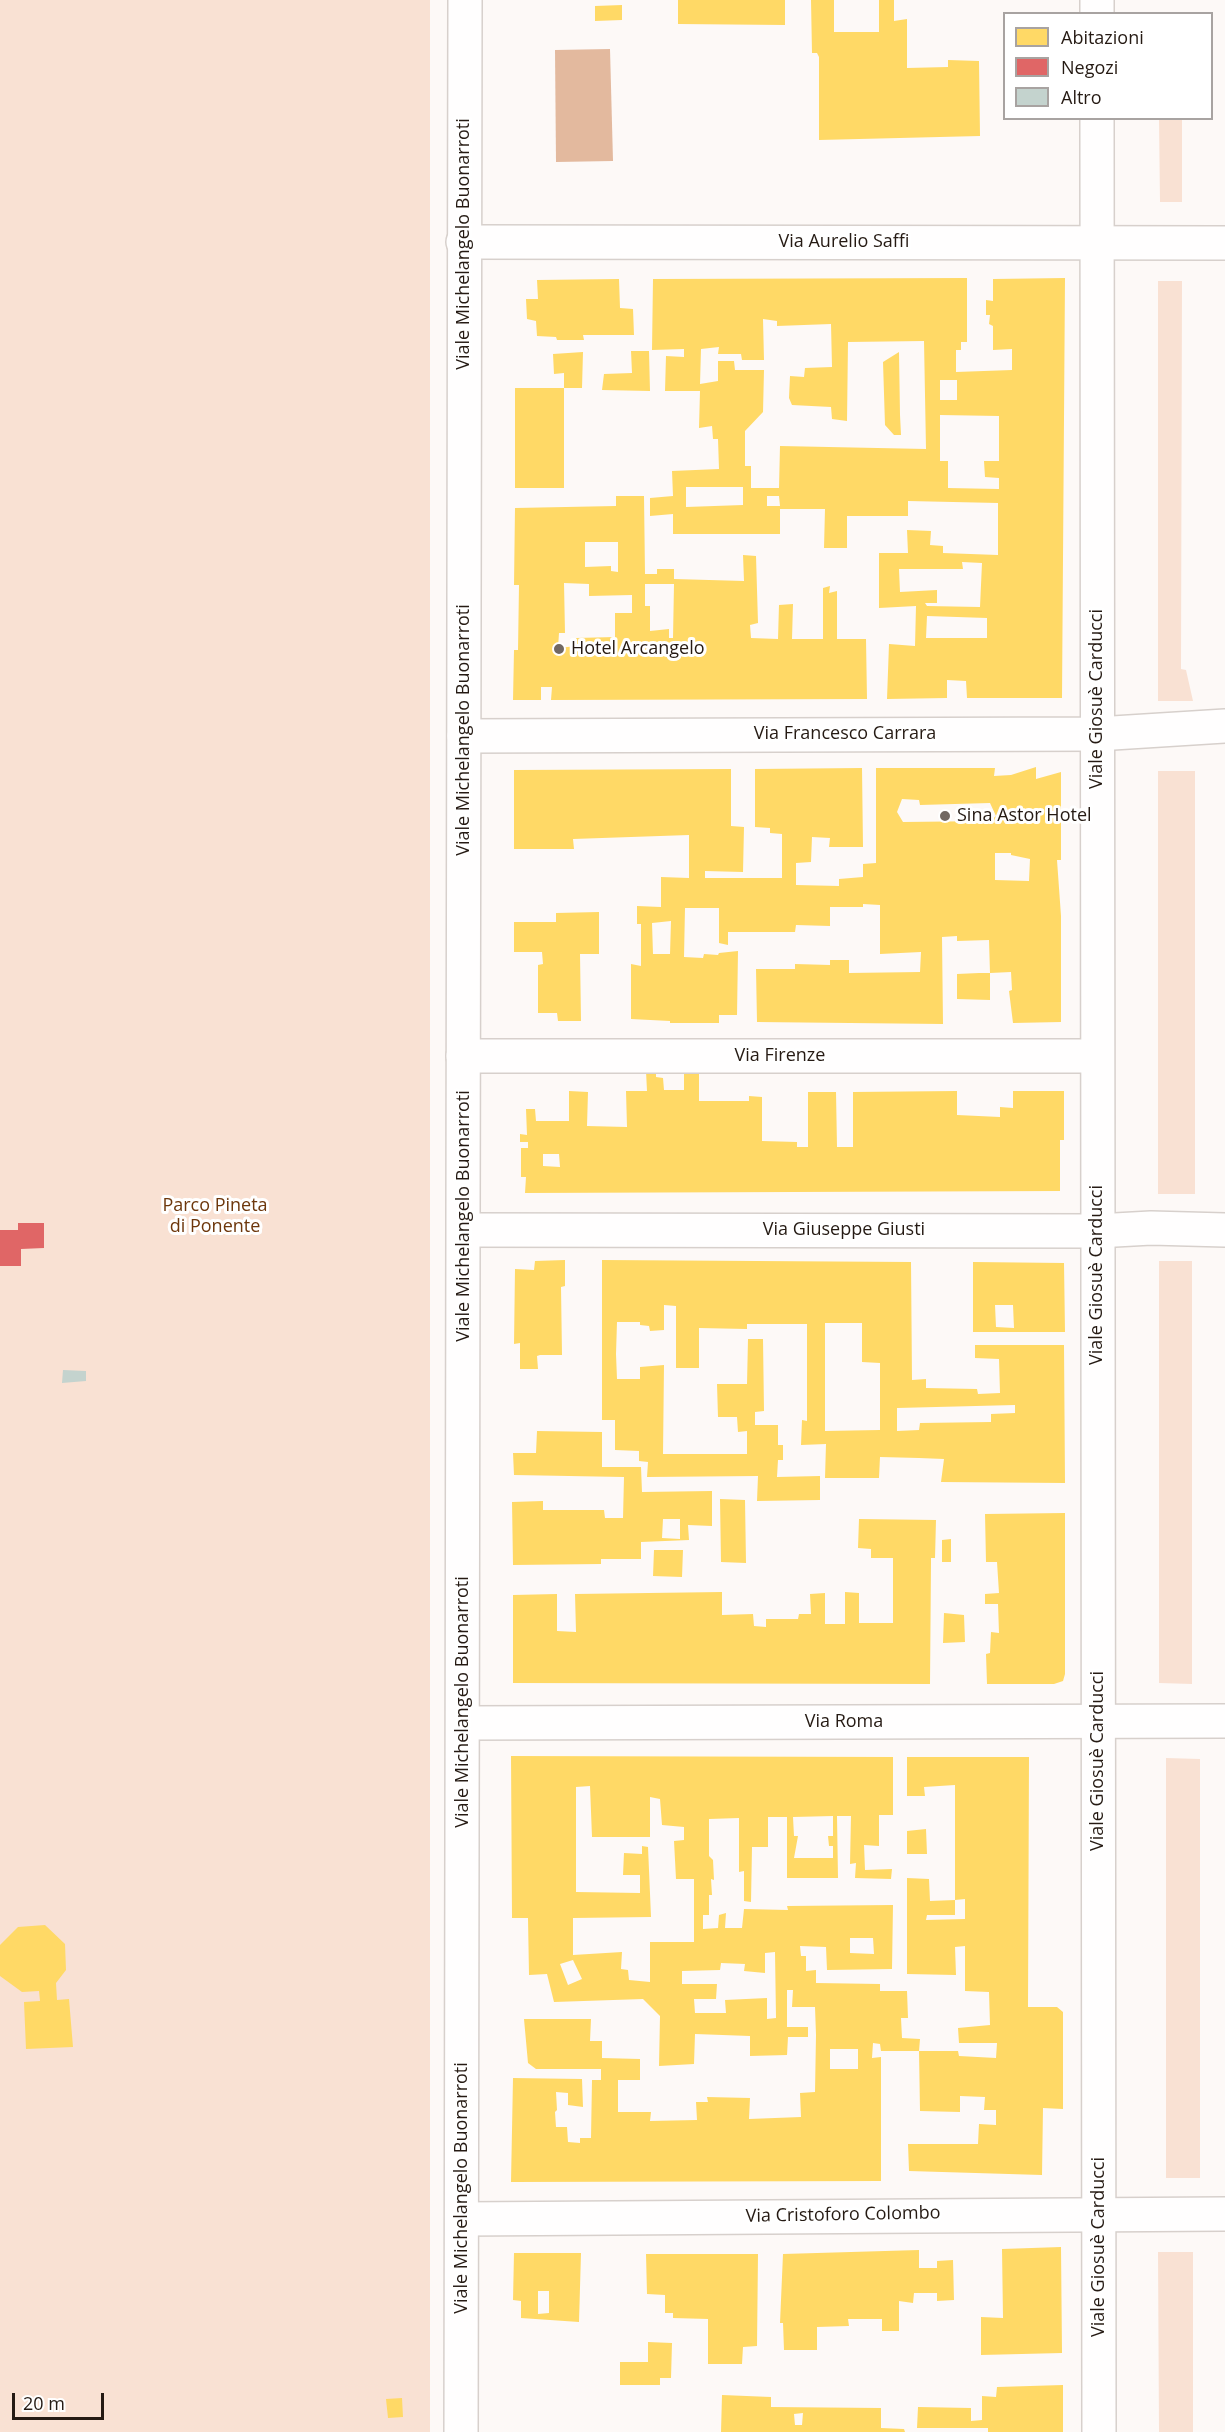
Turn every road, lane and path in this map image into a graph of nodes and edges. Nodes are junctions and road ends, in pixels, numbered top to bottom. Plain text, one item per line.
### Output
1 (465, 0) edge
2 (1097, 120) edge
3 (1097, 241) junction
4 (463, 242) junction
5 (1225, 243) edge
6 (1225, 726) edge
7 (1097, 734) junction
8 (464, 736) junction
9 (463, 1056) junction
10 (1097, 1056) junction
11 (464, 1230) junction
12 (1225, 1230) edge
13 (1097, 1231) junction
14 (1225, 1721) edge
15 (463, 1723) junction
16 (1097, 1723) junction
17 (1099, 2213) junction
18 (1225, 2214) edge
19 (462, 2219) junction
20 (461, 2432) edge
21 (1099, 2432) edge

1 - 4 street, Viale Michelangelo Buonarroti
2 - 3 street, Viale Giosuè Carducci
3 - 4 street, Via Aurelio Saffi
3 - 5 street, Via Aurelio Saffi
3 - 7 street, Viale Giosuè Carducci
4 - 8 street, Viale Michelangelo Buonarroti
6 - 7 street, Via Francesco Carrara
7 - 8 street, Via Francesco Carrara
7 - 10 street, Viale Giosuè Carducci
8 - 9 street, Viale Michelangelo Buonarroti
9 - 10 street, Via Firenze
9 - 11 street, Viale Michelangelo Buonarroti
10 - 13 street, Viale Giosuè Carducci
11 - 13 street, Via Giuseppe Giusti
11 - 15 street, Viale Michelangelo Buonarroti
12 - 13 street, Via Giuseppe Giusti
13 - 16 street, Viale Giosuè Carducci
14 - 16 street, Via Roma
15 - 16 street, Via Roma
15 - 19 street, Viale Michelangelo Buonarroti
16 - 17 street, Viale Giosuè Carducci
17 - 18 street, Via Cristoforo Colombo
17 - 19 street, Via Cristoforo Colombo
17 - 21 street, Viale Giosuè Carducci
19 - 20 street, Viale Michelangelo Buonarroti

